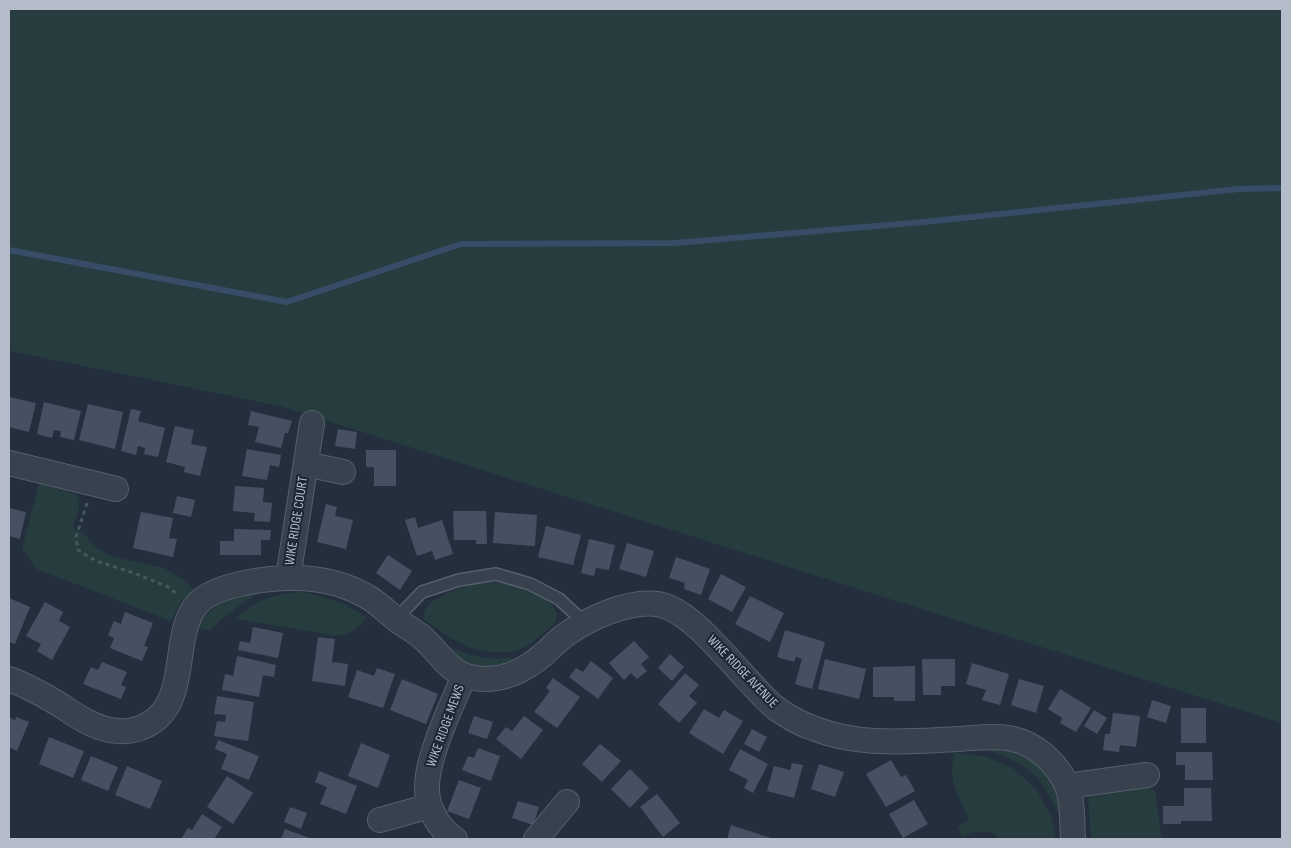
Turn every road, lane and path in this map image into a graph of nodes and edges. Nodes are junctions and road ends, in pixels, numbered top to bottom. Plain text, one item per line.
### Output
1 (312, 423) dead end
2 (9, 463) edge
3 (306, 464) junction
4 (343, 472) dead end
5 (93, 483) junction
6 (116, 489) dead end
7 (288, 578) junction
8 (194, 606) junction
9 (396, 619) junction
10 (585, 623) junction
11 (464, 676) junction
12 (9, 679) edge
13 (1147, 775) dead end
14 (1067, 786) junction
15 (567, 802) dead end
16 (430, 806) junction
17 (380, 820) dead end
18 (455, 839) edge
19 (536, 839) edge
20 (1073, 839) edge

1 - 3 street, WIKE RIDGE COURT
2 - 5 street
3 - 4 street, WIKE RIDGE COURT
3 - 7 street, WIKE RIDGE COURT
5 - 6 street
5 - 8 path
7 - 8 street, WIKE RIDGE AVENUE
7 - 9 street, WIKE RIDGE AVENUE
8 - 12 street
9 - 10 lane
9 - 11 street, WIKE RIDGE AVENUE
10 - 11 street, WIKE RIDGE AVENUE
10 - 14 street, WIKE RIDGE AVENUE
11 - 16 street, WIKE RIDGE MEWS
13 - 14 street
14 - 20 street, WIKE RIDGE AVENUE
15 - 19 street
16 - 17 street
16 - 18 street, WIKE RIDGE MEWS

